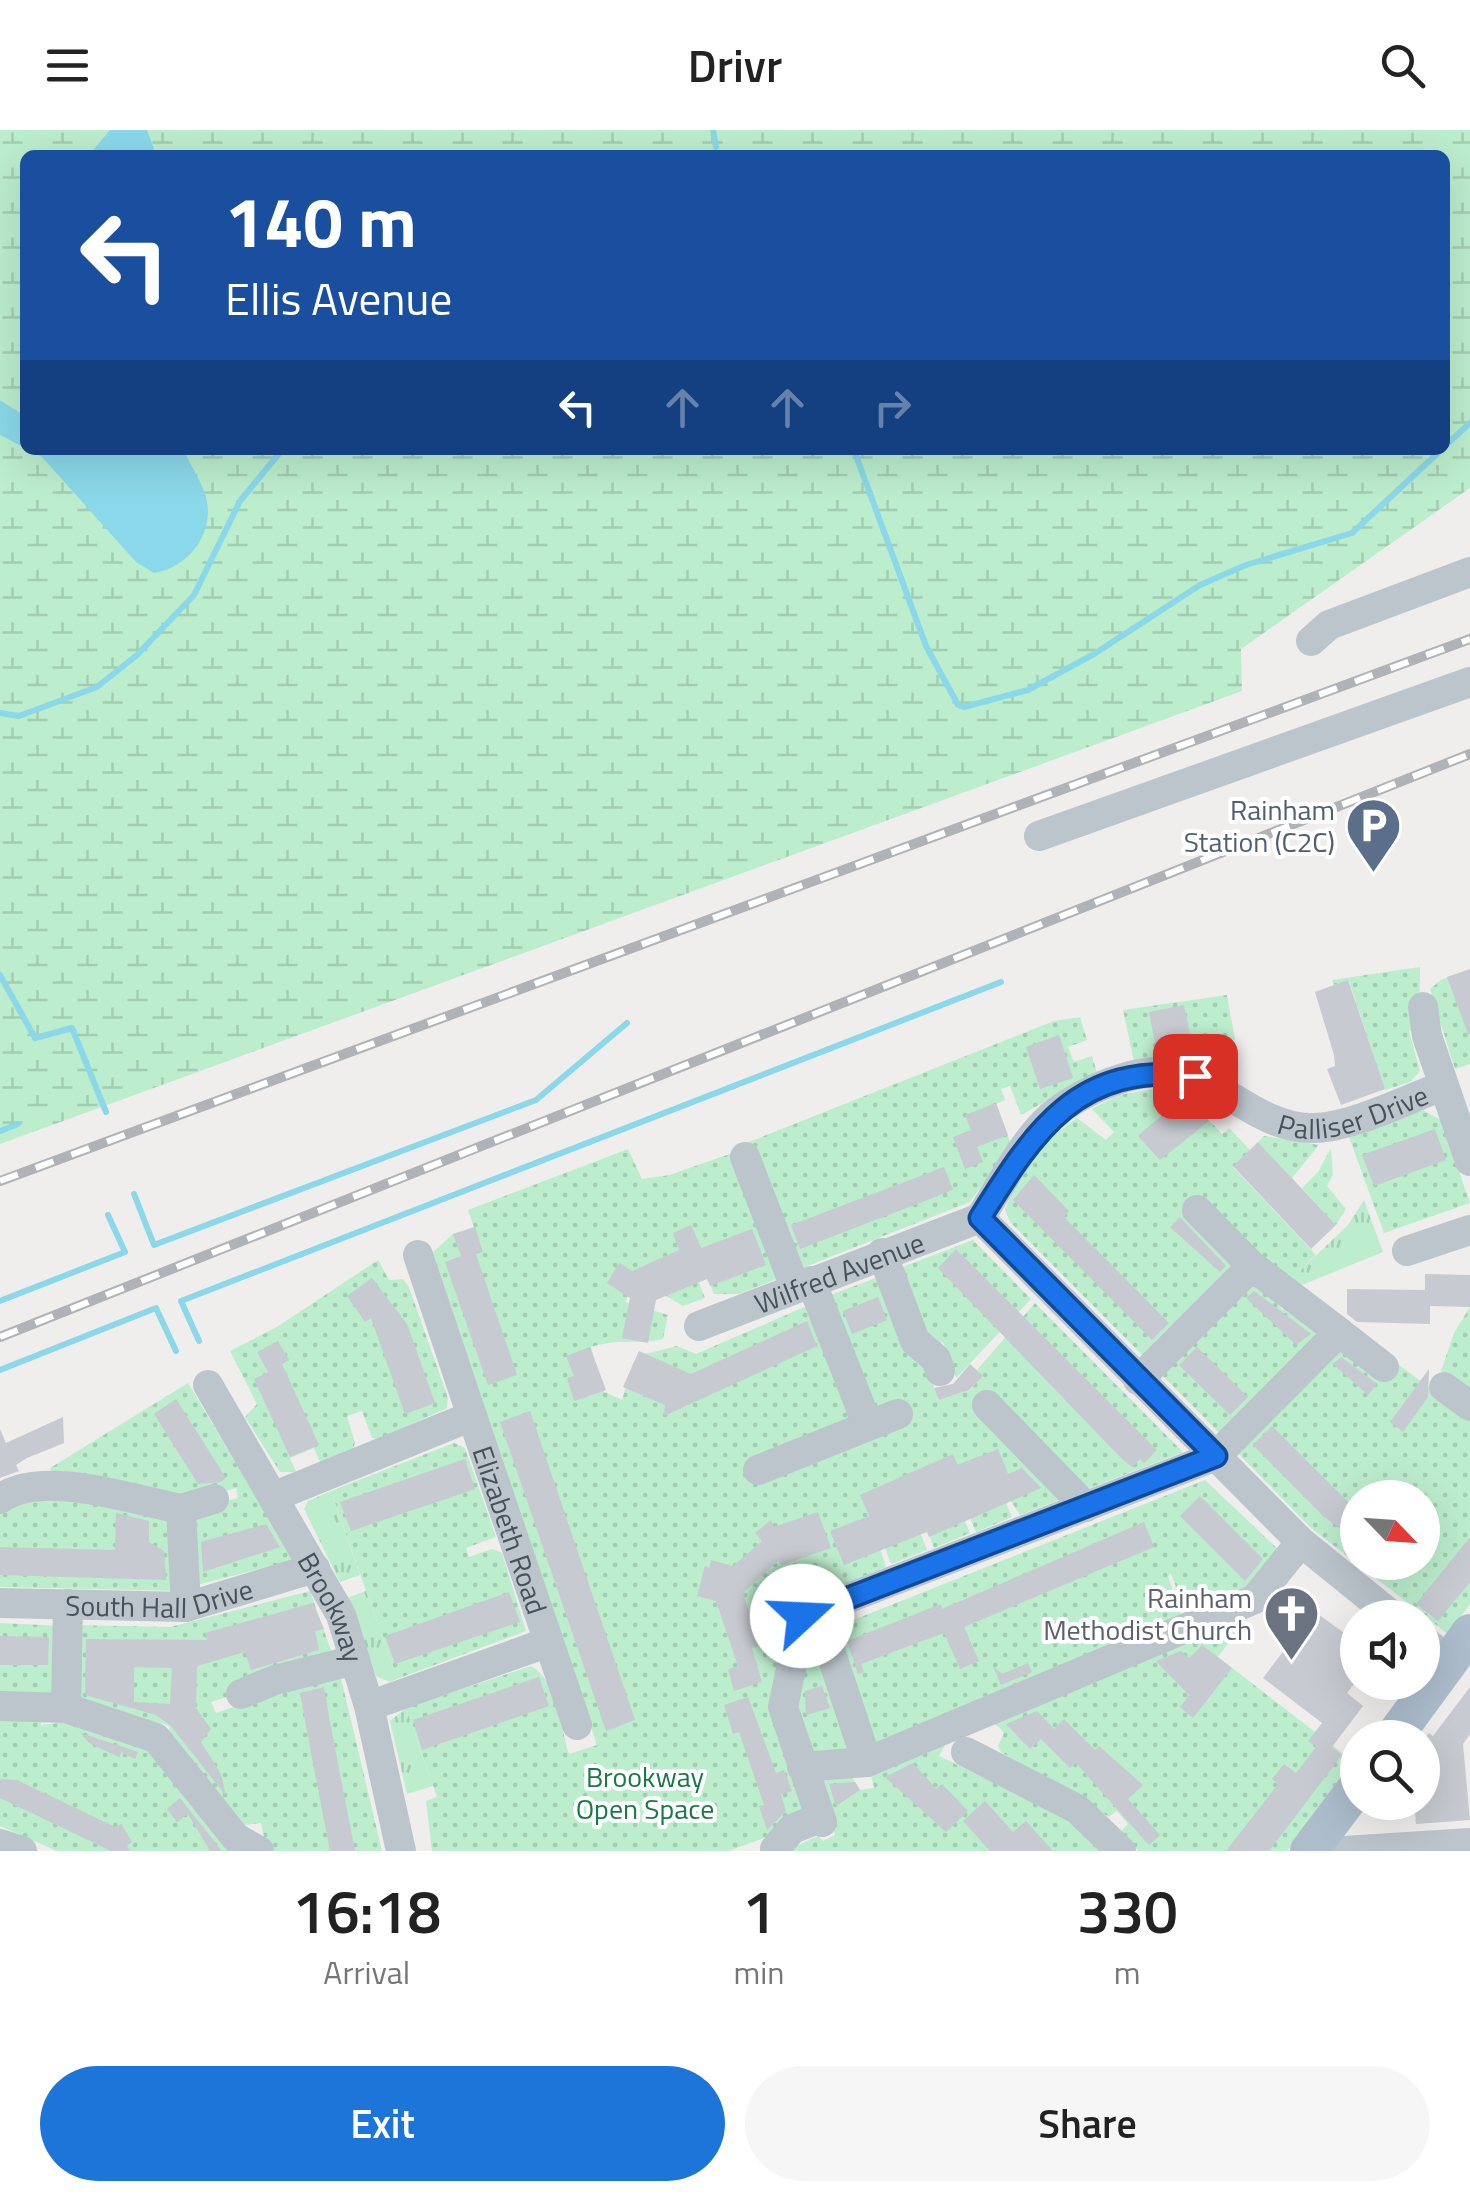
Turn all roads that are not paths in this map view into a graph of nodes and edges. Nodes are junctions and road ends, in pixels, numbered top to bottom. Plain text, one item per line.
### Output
1 (1470, 572) edge
2 (1311, 642) dead end
3 (1470, 682) edge
4 (1039, 836) dead end
5 (1423, 1007) dead end
6 (1443, 1086) junction
7 (746, 1156) dead end
8 (1470, 1161) edge
9 (1197, 1210) dead end
10 (980, 1218) junction
11 (1470, 1230) edge
12 (1407, 1251) dead end
13 (882, 1253) junction
14 (418, 1255) dead end
15 (1252, 1266) junction
16 (803, 1284) junction
17 (699, 1326) dead end
18 (1339, 1332) junction
19 (1384, 1367) dead end
20 (940, 1371) dead end
21 (1138, 1380) junction
22 (208, 1385) dead end
23 (1444, 1387) dead end
24 (987, 1405) dead end
25 (1470, 1406) edge
26 (898, 1414) dead end
27 (472, 1416) junction
28 (868, 1426) junction
29 (1216, 1456) junction
30 (758, 1470) dead end
31 (273, 1497) junction
32 (0, 1499) edge
33 (214, 1499) dead end
34 (1086, 1507) junction
35 (181, 1509) junction
36 (1300, 1542) junction
37 (315, 1568) junction
38 (1372, 1600) edge
39 (0, 1603) edge
40 (68, 1604) junction
41 (186, 1607) junction
42 (816, 1611) junction
43 (546, 1643) junction
44 (1448, 1645) edge
45 (356, 1660) junction
46 (241, 1694) dead end
47 (0, 1706) edge
48 (369, 1706) junction
49 (66, 1708) junction
50 (1404, 1720) edge
51 (577, 1725) dead end
52 (966, 1752) dead end
53 (867, 1762) junction
54 (802, 1767) junction
55 (1342, 1820) edge
56 (1470, 1843) edge
57 (0, 1844) edge
58 (775, 1849) edge
59 (1327, 1850) edge
60 (22, 1851) edge
61 (259, 1851) edge
62 (401, 1851) edge
63 (1121, 1851) edge

1 - 2 street
3 - 4 street
5 - 6 street, Palliser Drive
6 - 8 street, Palliser Drive
6 - 10 street, Palliser Drive
7 - 16 street
9 - 15 street
10 - 13 street, Wilfred Avenue
10 - 21 street
11 - 12 street
13 - 16 street, Wilfred Avenue
13 - 20 street
14 - 27 street, Elizabeth Road
15 - 18 street
15 - 21 street
16 - 17 street, Wilfred Avenue
16 - 28 street
18 - 19 street
18 - 29 street
21 - 29 street
22 - 31 street, Brookway
23 - 25 street
24 - 34 street
26 - 28 street
27 - 31 street, Elizabeth Road
27 - 43 street, Elizabeth Road
28 - 30 street
29 - 34 street
29 - 36 street
31 - 37 street, Brookway
32 - 35 street
33 - 35 street
34 - 42 street
35 - 41 street
36 - 38 street
36 - 53 street
37 - 41 street, South Hall Drive
37 - 45 street, Brookway
39 - 40 street, South Hall Drive
40 - 41 street, South Hall Drive
40 - 49 street
42 - 53 street
42 - 54 street
43 - 48 street, Elizabeth Road
43 - 51 street, Elizabeth Road
44 - 50 main road
45 - 46 street
45 - 48 street, Brookway
47 - 49 street
48 - 62 street, Brookway
49 - 61 street
52 - 63 street
53 - 54 street
54 - 58 street
55 - 59 main road
56 - 59 street
57 - 60 street

